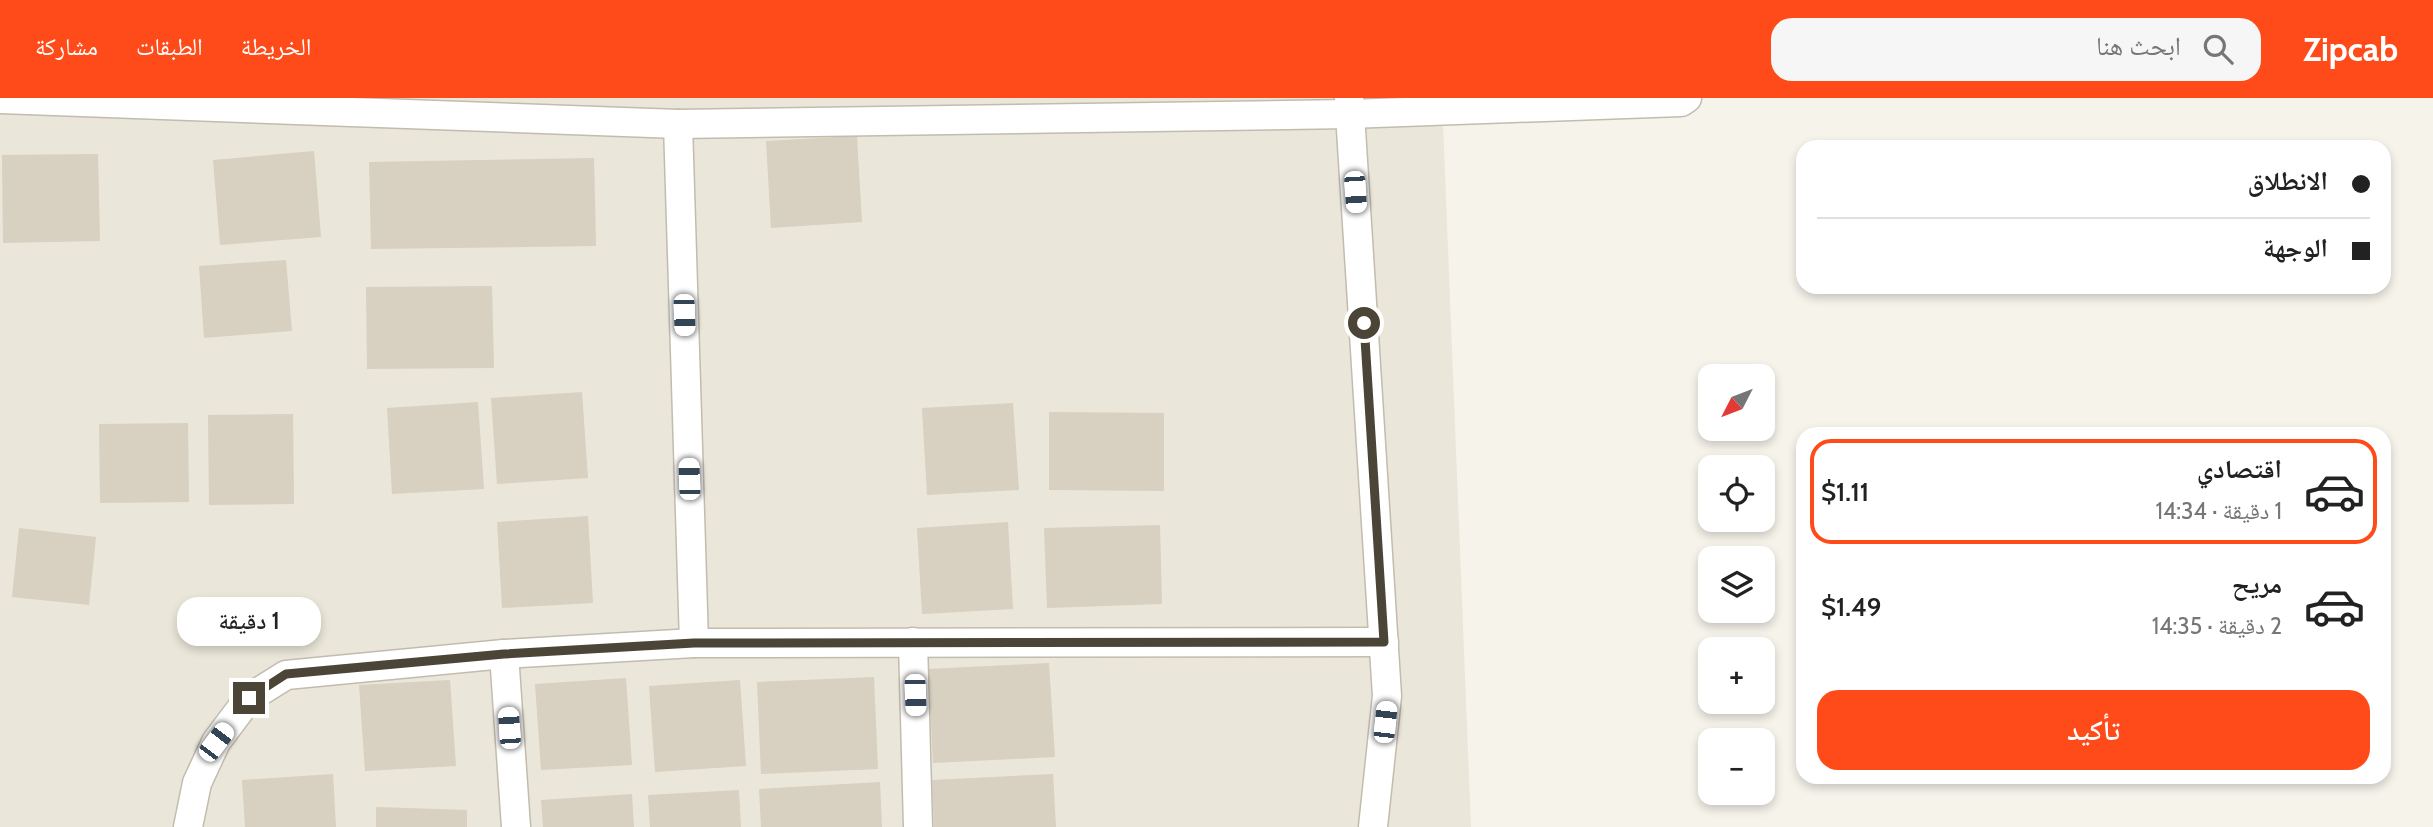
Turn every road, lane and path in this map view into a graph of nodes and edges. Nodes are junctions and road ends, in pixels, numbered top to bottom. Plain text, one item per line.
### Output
1 (1687, 98) edge
2 (0, 99) edge
3 (1349, 106) edge
4 (873, 110) edge
5 (678, 124) junction
6 (913, 642) junction
7 (1384, 642) junction
8 (694, 643) junction
9 (504, 654) junction
10 (188, 827) edge
11 (516, 827) edge
12 (918, 827) edge
13 (1373, 827) edge

1 - 3 street
2 - 5 street
3 - 4 street
3 - 7 street
4 - 5 street
5 - 8 street
6 - 7 street
6 - 8 street
6 - 12 street
7 - 13 street
8 - 9 street
9 - 10 street
9 - 11 street

